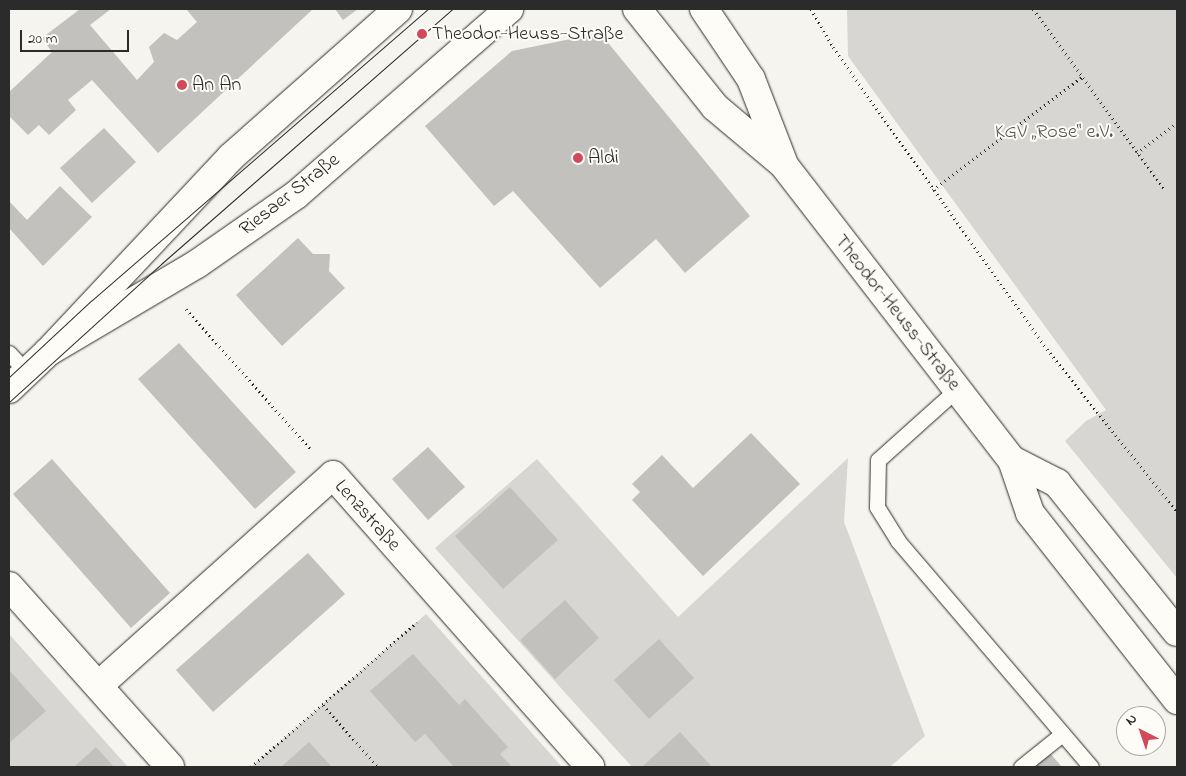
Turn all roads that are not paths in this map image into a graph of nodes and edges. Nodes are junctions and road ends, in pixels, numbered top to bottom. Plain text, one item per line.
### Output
1 (398, 9) edge
2 (509, 9) edge
3 (637, 9) edge
4 (704, 9) edge
5 (783, 164) junction
6 (48, 352) junction
7 (15, 372) edge
8 (956, 390) junction
9 (1012, 460) junction
10 (9, 586) edge
11 (1177, 632) edge
12 (99, 685) junction
13 (1177, 700) edge
14 (1062, 734) junction
15 (170, 767) edge
16 (590, 767) edge
17 (1021, 767) edge
18 (1091, 767) edge

1 - 6 main road, Riesaer Straße
2 - 6 main road, Riesaer Straße
3 - 5 main road, Theodor-Heuss-Straße
4 - 5 main road, Theodor-Heuss-Straße
5 - 8 main road, Theodor-Heuss-Straße
6 - 7 main road, Riesaer Straße
8 - 9 main road, Theodor-Heuss-Straße
8 - 14 lane
9 - 11 main road, Theodor-Heuss-Straße
9 - 13 main road, Theodor-Heuss-Straße
10 - 12 main road
12 - 15 main road
12 - 16 main road, Lenzstraße
14 - 17 lane
14 - 18 lane

